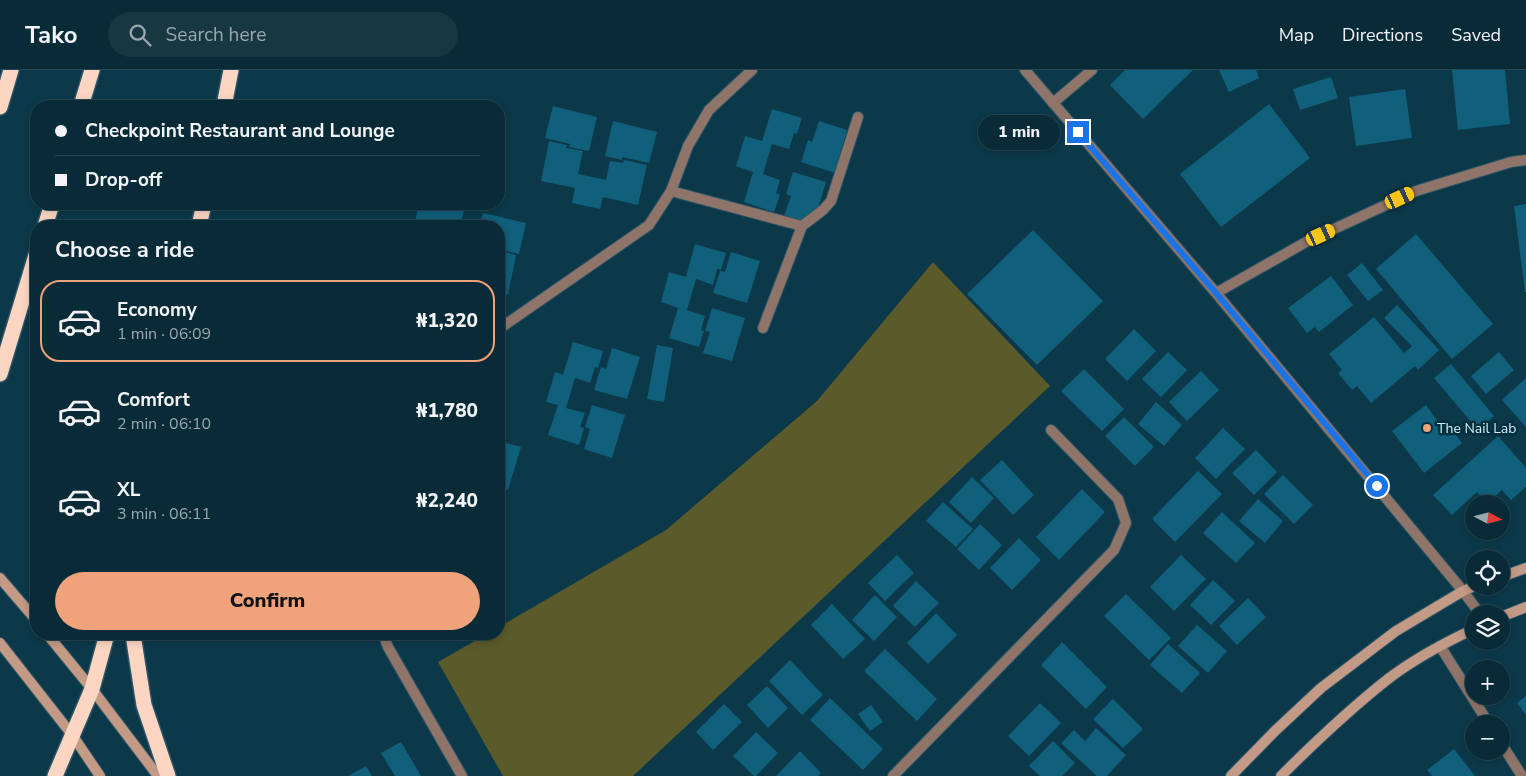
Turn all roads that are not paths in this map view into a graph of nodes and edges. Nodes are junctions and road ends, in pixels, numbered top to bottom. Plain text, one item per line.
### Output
1 (11, 70) edge
2 (92, 70) edge
3 (231, 70) edge
4 (752, 70) edge
5 (1025, 70) edge
6 (1092, 70) edge
7 (83, 100) edge
8 (225, 100) edge
9 (1053, 103) junction
10 (0, 107) edge
11 (858, 117) dead end
12 (1526, 160) edge
13 (671, 191) junction
14 (802, 226) junction
15 (30, 274) edge
16 (1216, 293) junction
17 (505, 325) edge
18 (763, 328) dead end
19 (0, 374) edge
20 (1051, 430) dead end
21 (1526, 568) edge
22 (1510, 574) edge
23 (0, 578) edge
24 (1463, 591) junction
25 (1473, 605) edge
26 (1526, 607) edge
27 (30, 612) edge
28 (1510, 613) edge
29 (1465, 634) edge
30 (52, 640) edge
31 (105, 640) edge
32 (134, 640) edge
33 (385, 640) edge
34 (0, 643) edge
35 (1440, 646) junction
36 (92, 689) junction
37 (1483, 715) edge
38 (73, 736) junction
39 (1510, 757) edge
40 (55, 776) edge
41 (100, 776) edge
42 (158, 776) edge
43 (168, 776) edge
44 (462, 776) edge
45 (893, 776) edge
46 (1231, 776) edge
47 (1281, 776) edge
48 (1522, 776) edge

1 - 10 highway
2 - 7 highway
3 - 8 highway
4 - 13 street
5 - 9 street
6 - 9 street
9 - 16 street
11 - 14 street
12 - 16 street
13 - 14 street
13 - 17 street
14 - 18 street
15 - 19 highway
16 - 24 street
20 - 45 street
21 - 22 main road
23 - 27 main road
24 - 25 street
24 - 46 main road
26 - 28 main road
29 - 35 main road
30 - 36 main road
31 - 36 highway
32 - 43 highway
33 - 44 street
34 - 38 main road
35 - 37 street
35 - 47 main road
36 - 38 highway
36 - 42 main road
38 - 40 highway
38 - 41 main road
39 - 48 street

